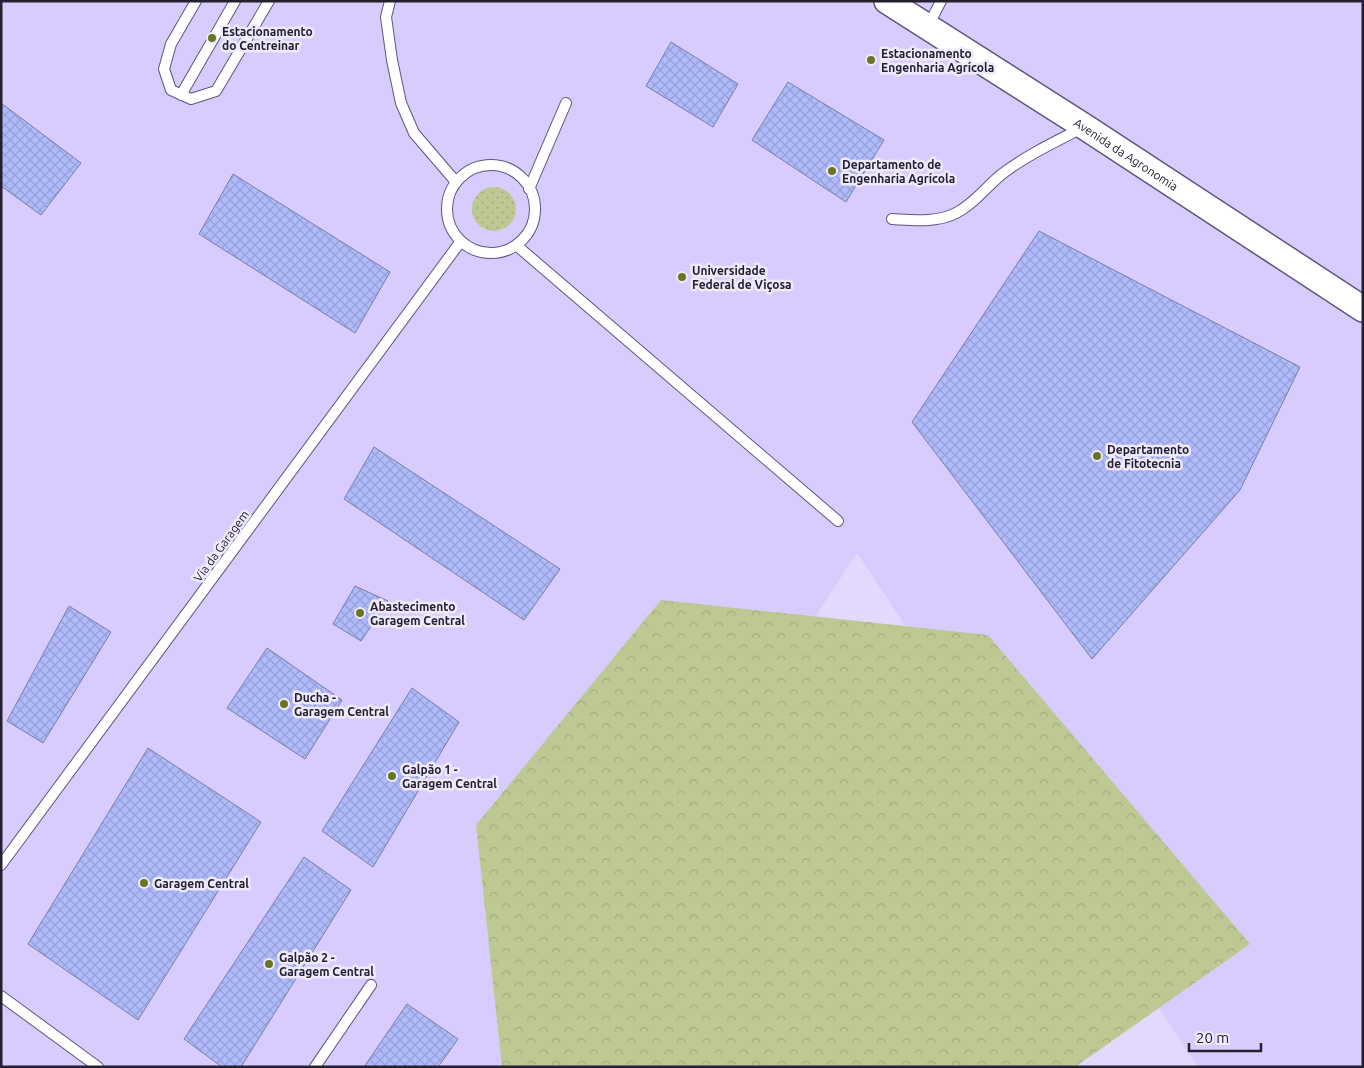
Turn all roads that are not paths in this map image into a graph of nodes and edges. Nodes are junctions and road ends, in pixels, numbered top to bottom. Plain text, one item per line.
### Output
1 (196, 1) edge
2 (235, 1) edge
3 (269, 1) edge
4 (390, 1) edge
5 (887, 1) edge
6 (941, 1) edge
7 (928, 26) junction
8 (181, 95) junction
9 (566, 103) dead end
10 (1085, 127) junction
11 (456, 182) junction
12 (530, 189) junction
13 (892, 219) dead end
14 (461, 241) junction
15 (516, 245) junction
16 (1363, 309) edge
17 (838, 521) dead end
18 (1, 865) edge
19 (371, 985) dead end
20 (1, 996) edge
21 (98, 1067) edge
22 (315, 1067) edge

1 - 8 lane
2 - 8 lane
3 - 8 lane
4 - 11 lane
5 - 7 street, Avenida da Agronomia
6 - 7 lane
7 - 10 street, Avenida da Agronomia
9 - 12 lane
10 - 13 lane
10 - 16 street, Avenida da Agronomia
11 - 12 lane
11 - 14 lane
12 - 15 lane
14 - 15 lane
14 - 18 lane, Via da Garagem
15 - 17 lane
19 - 22 lane
20 - 21 lane

